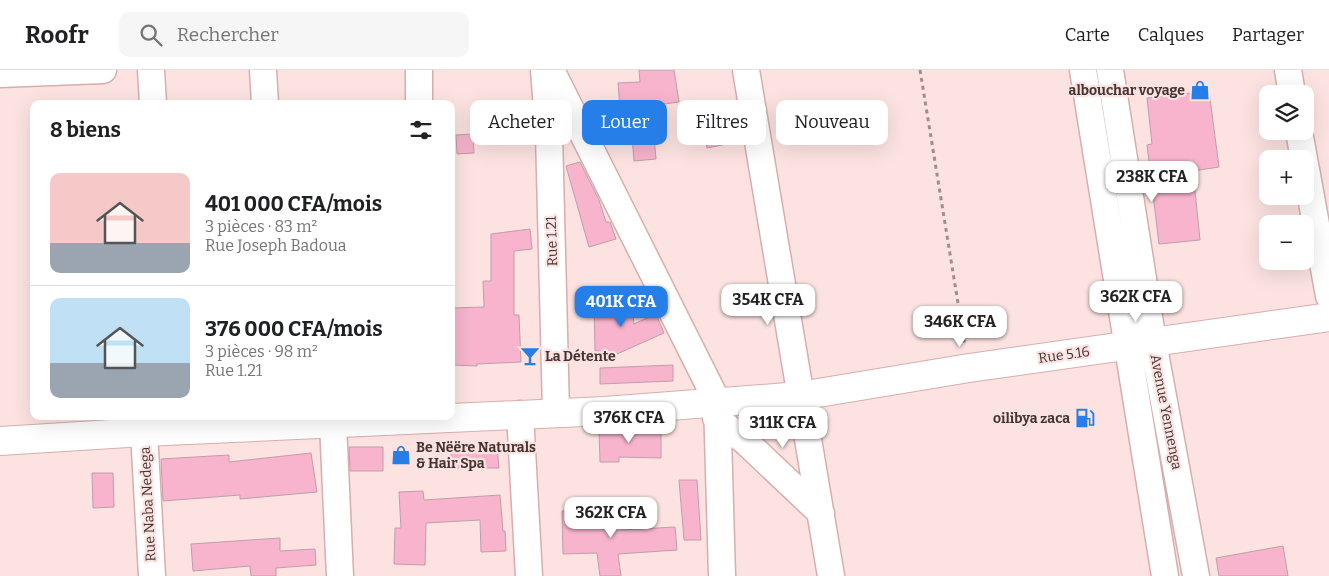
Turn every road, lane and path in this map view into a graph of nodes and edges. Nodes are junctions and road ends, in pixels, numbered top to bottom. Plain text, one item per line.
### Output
1 (103, 70) edge
2 (151, 70) edge
3 (263, 70) edge
4 (419, 70) edge
5 (544, 70) edge
6 (551, 70) edge
7 (746, 70) edge
8 (920, 70) edge
9 (1083, 70) edge
10 (1110, 70) edge
11 (1288, 70) edge
12 (0, 74) edge
13 (1290, 85) edge
14 (153, 100) edge
15 (265, 100) edge
16 (419, 100) edge
17 (1312, 205) edge
18 (1329, 296) edge
19 (1329, 317) edge
20 (1140, 344) junction
21 (969, 368) junction
22 (800, 396) junction
23 (717, 410) junction
24 (556, 412) junction
25 (520, 414) junction
26 (455, 417) edge
27 (373, 420) edge
28 (348, 421) edge
29 (161, 427) edge
30 (0, 441) edge
31 (820, 513) junction
32 (152, 576) edge
33 (340, 576) edge
34 (529, 576) edge
35 (722, 576) edge
36 (831, 576) edge
37 (1165, 576) edge
38 (1196, 576) edge

1 - 12 street
2 - 14 street
3 - 15 street
4 - 16 street
5 - 24 street, Rue 1.21
6 - 23 street
7 - 22 street
8 - 21 path
9 - 20 street, Avenue Yennenga
10 - 20 street, Avenue Yennenga
11 - 13 street
17 - 18 street
19 - 20 main road, Rue 5.16
20 - 21 main road, Rue 5.16
20 - 37 street, Avenue Yennenga
20 - 38 street, Avenue Yennenga
21 - 22 main road, Rue 5.16
22 - 23 main road, Rue 5.16
22 - 31 street
23 - 24 main road, Rue 5.16
23 - 31 street
23 - 35 street
24 - 25 main road, Rue 5.16
25 - 26 main road, Rue 5.16
25 - 34 street
27 - 28 main road, Rue 5.16
28 - 29 main road, Rue 5.16
28 - 33 street
29 - 30 main road, Rue 5.16
29 - 32 street, Rue Naba Nedega
31 - 36 street

